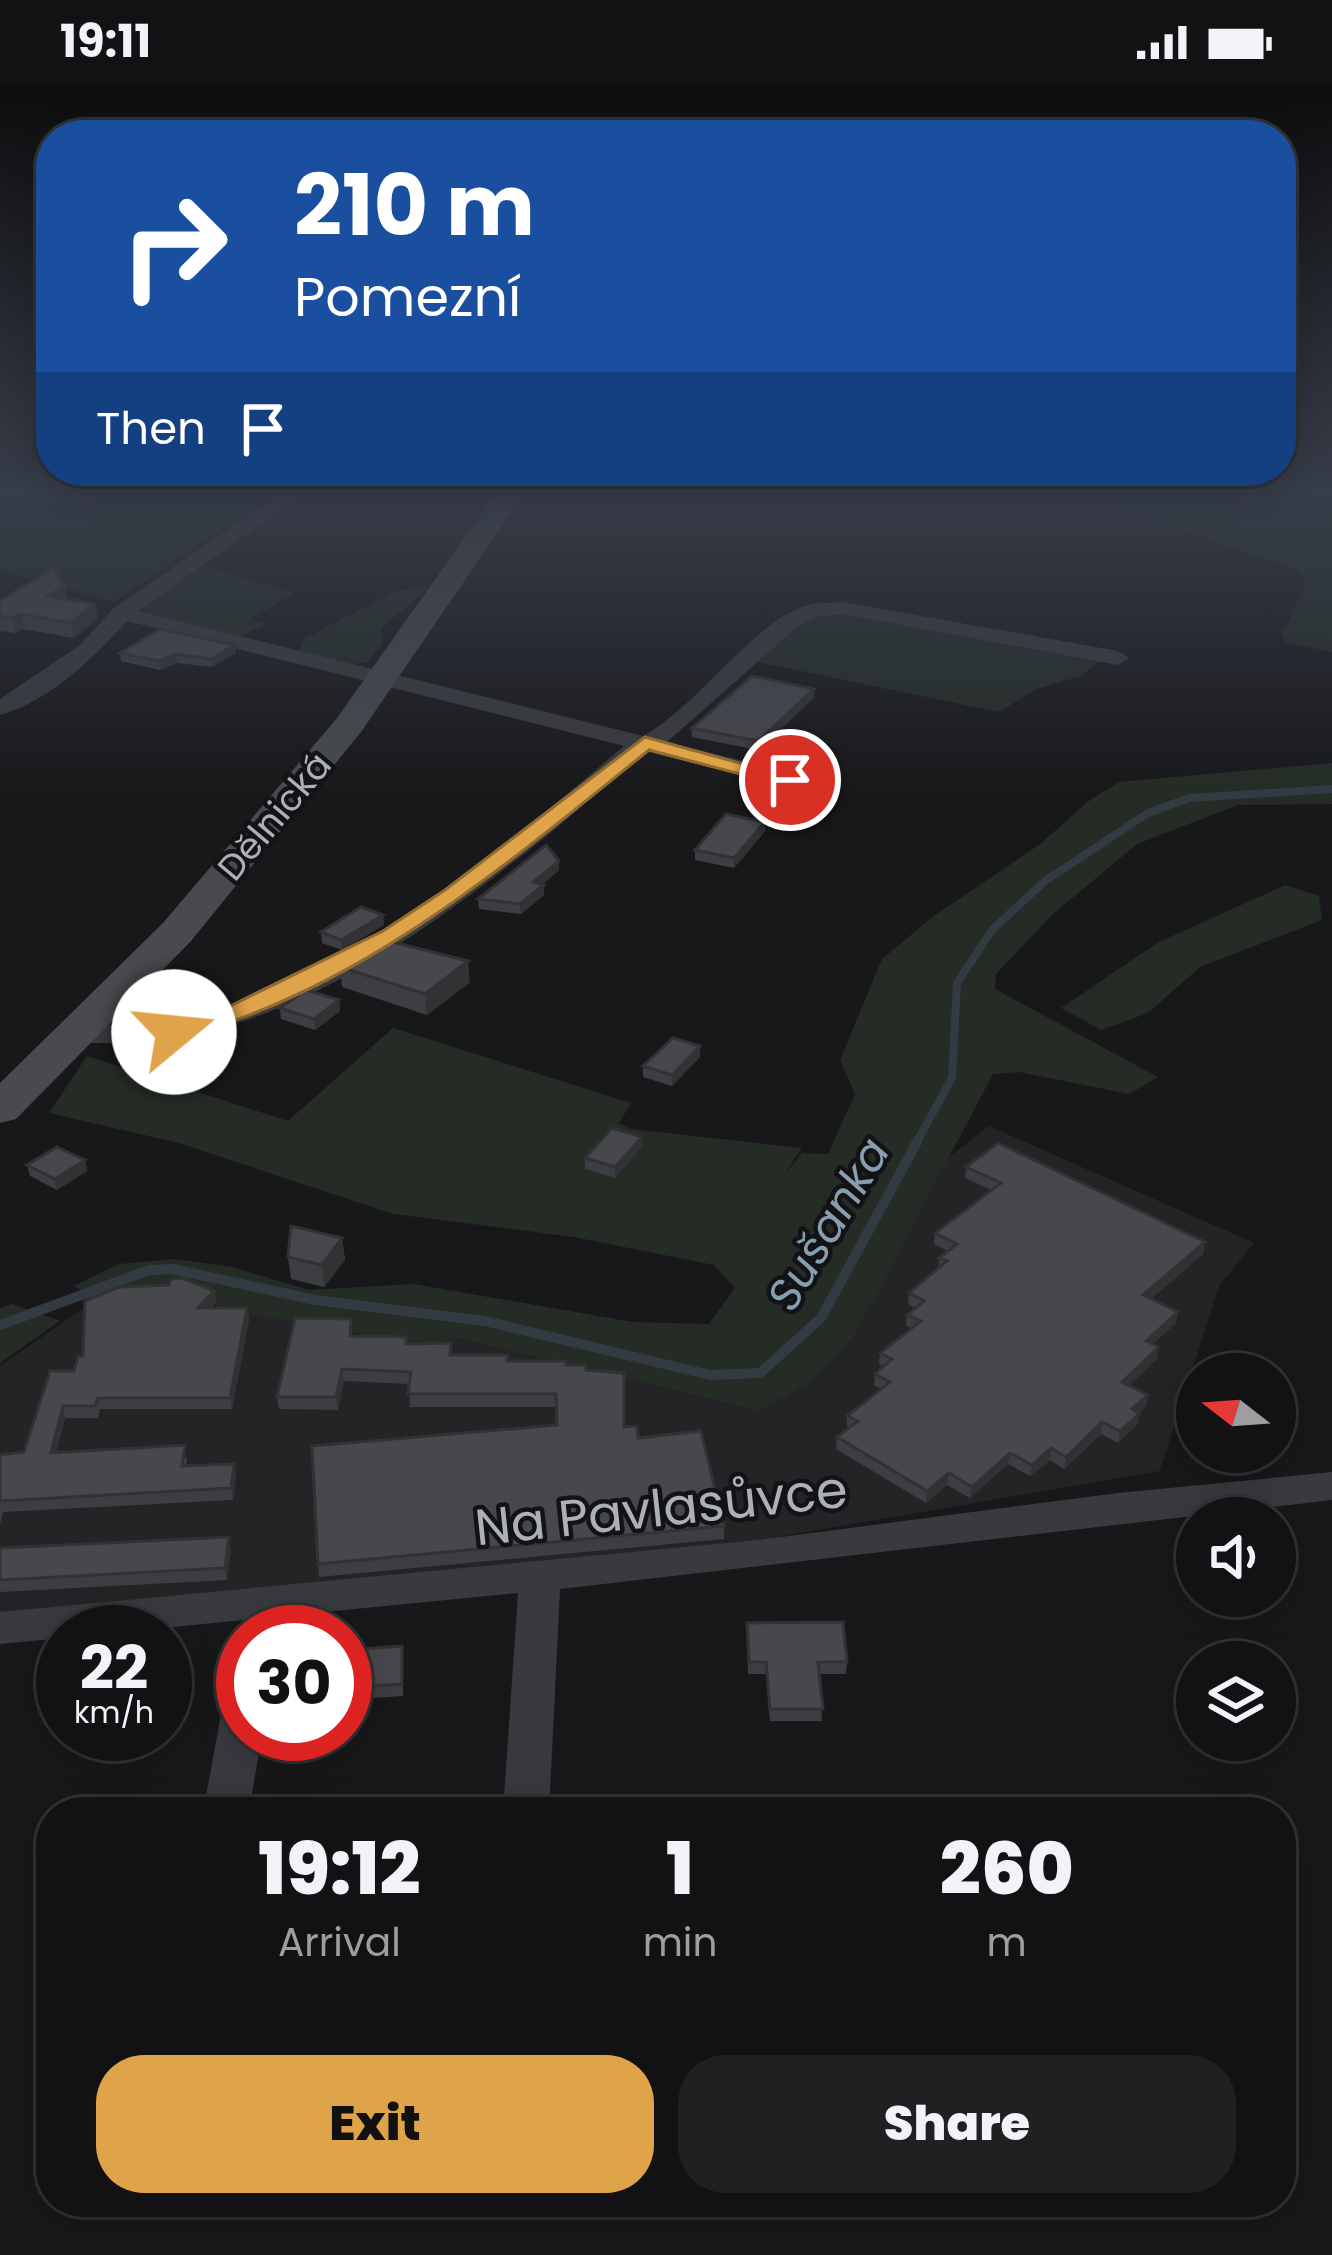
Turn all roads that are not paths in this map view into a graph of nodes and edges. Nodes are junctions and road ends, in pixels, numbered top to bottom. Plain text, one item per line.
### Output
1 (150, 593) edge
2 (441, 593) edge
3 (122, 613) junction
4 (1118, 658) dead end
5 (382, 678) junction
6 (0, 708) edge
7 (645, 743) junction
8 (827, 790) dead end
9 (77, 1034) junction
10 (0, 1109) edge
11 (1332, 1486) edge
12 (541, 1576) junction
13 (342, 1605) edge
14 (216, 1619) edge
15 (0, 1628) edge
16 (235, 1761) edge
17 (229, 1797) edge
18 (527, 1797) edge

1 - 3 street
2 - 5 main road, Dělnická
3 - 5 street
3 - 6 street
4 - 7 street
5 - 7 street
5 - 9 main road, Dělnická
7 - 8 street
7 - 9 street
9 - 10 main road, Dělnická
11 - 12 street, Na Pavlasůvce
12 - 13 street, Na Pavlasůvce
12 - 18 street
14 - 15 street, Na Pavlasůvce
16 - 17 street

